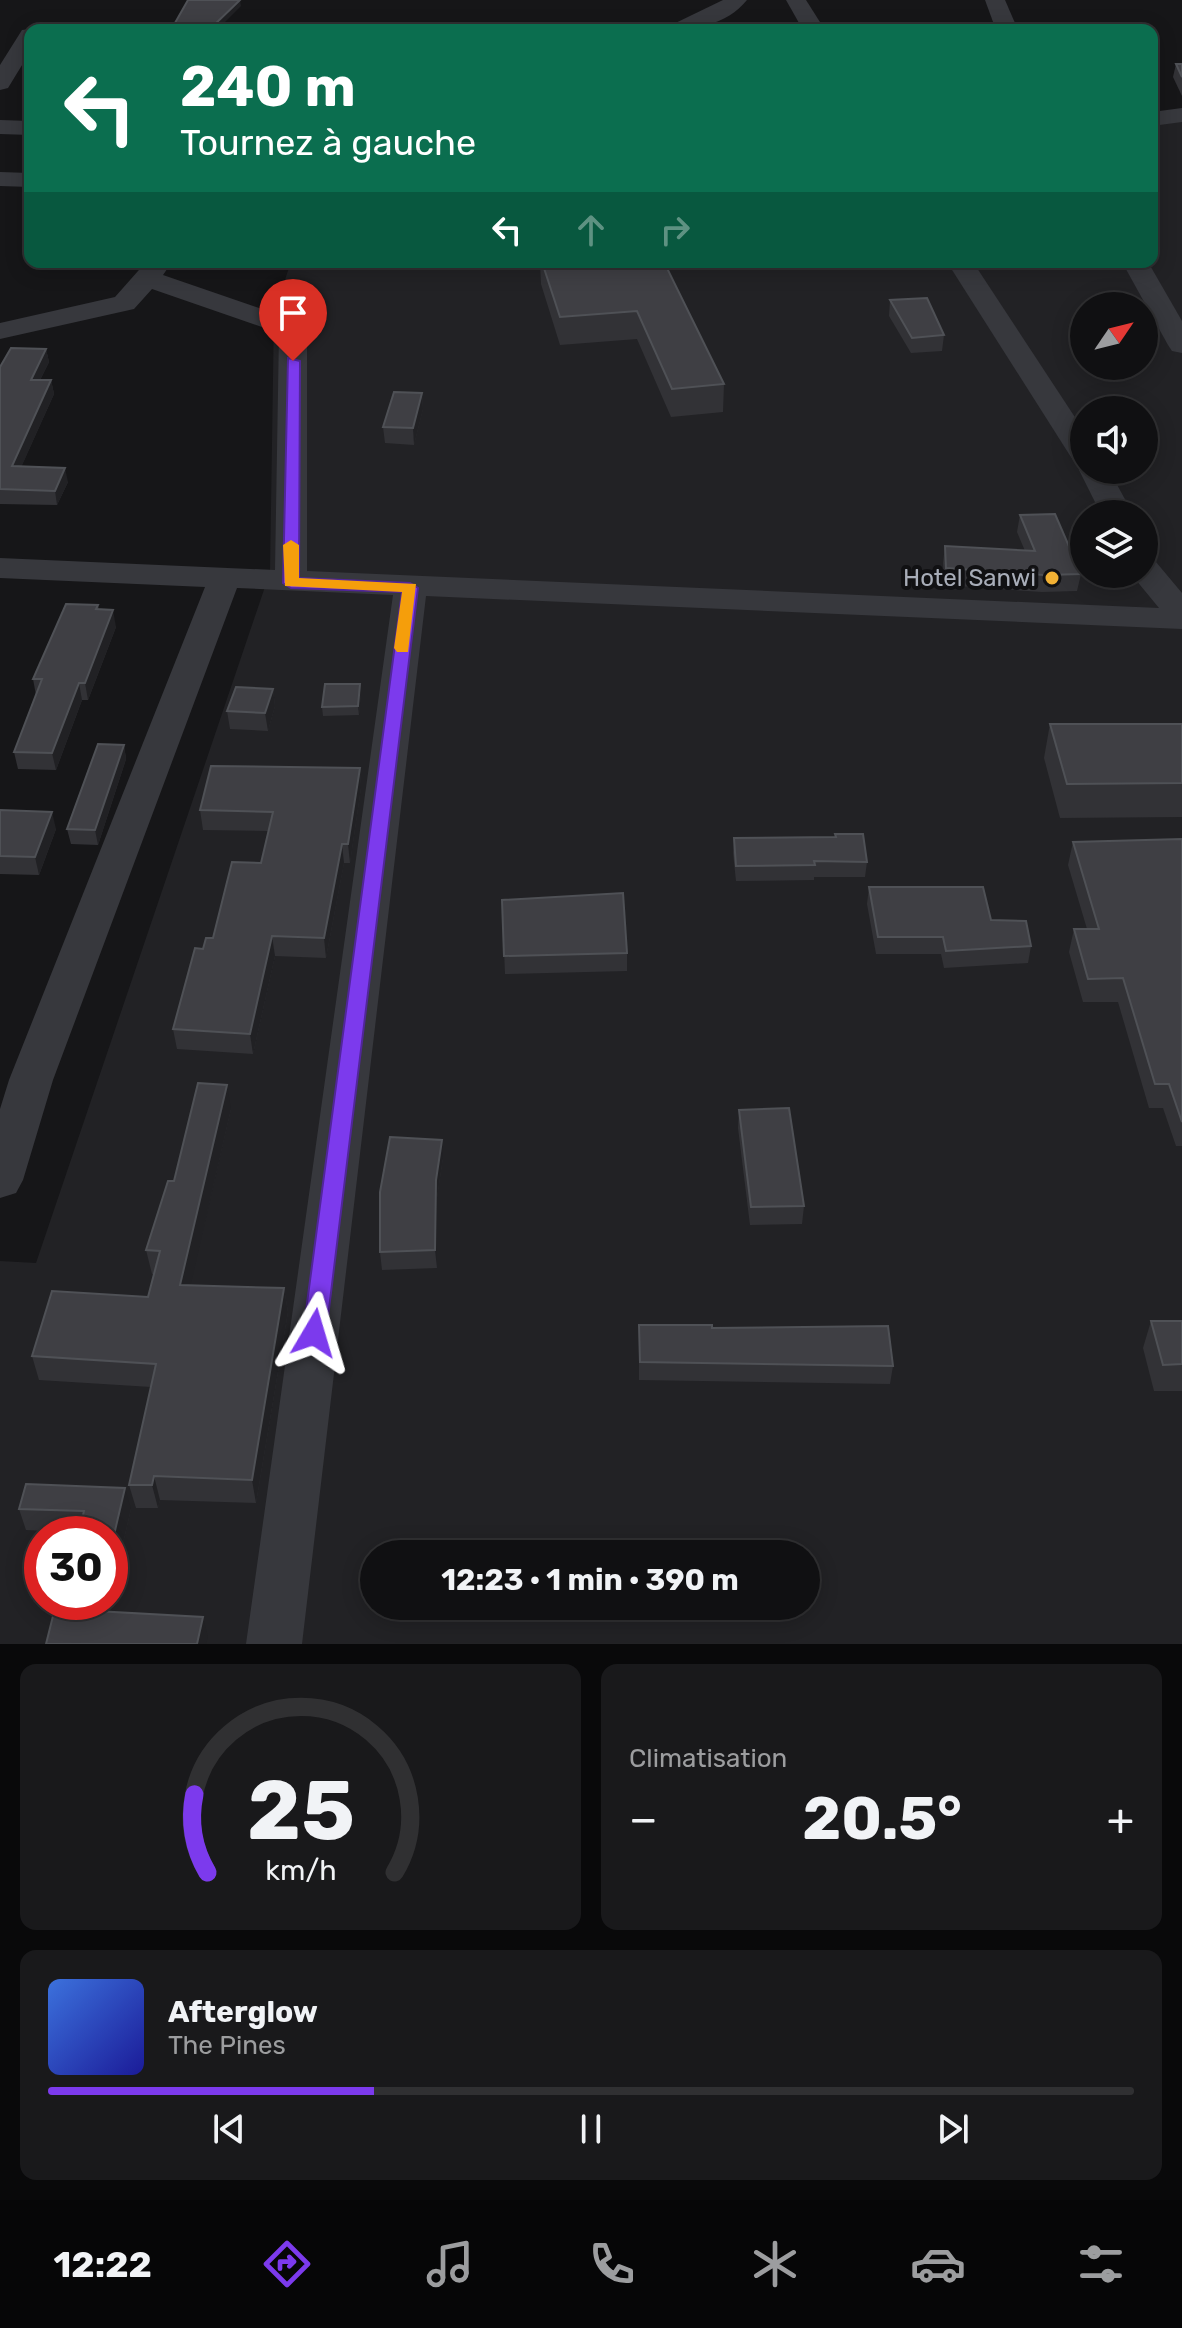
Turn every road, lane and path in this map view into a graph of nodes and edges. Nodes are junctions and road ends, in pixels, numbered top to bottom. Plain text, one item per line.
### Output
1 (737, 0) edge
2 (796, 0) edge
3 (995, 0) edge
4 (689, 24) edge
5 (810, 24) edge
6 (1005, 24) edge
7 (24, 44) edge
8 (0, 82) edge
9 (24, 83) edge
10 (1182, 115) edge
11 (1158, 118) edge
12 (0, 127) edge
13 (24, 128) edge
14 (0, 179) edge
15 (24, 180) edge
16 (964, 268) edge
17 (1138, 268) edge
18 (154, 270) edge
19 (0, 331) edge
20 (1182, 345) edge
21 (1070, 432) edge
22 (0, 568) edge
23 (224, 580) junction
24 (291, 583) junction
25 (1158, 586) edge
26 (410, 588) junction
27 (1182, 616) edge
28 (0, 1180) edge
29 (274, 1644) edge

1 - 4 street
2 - 5 street
3 - 6 street
7 - 8 street
8 - 9 street
10 - 11 street
12 - 13 street
14 - 15 street
16 - 21 street
17 - 20 street
18 - 19 street
18 - 24 street
22 - 23 street
23 - 24 street
23 - 28 street
24 - 26 street
25 - 27 street
26 - 27 street
26 - 29 street

